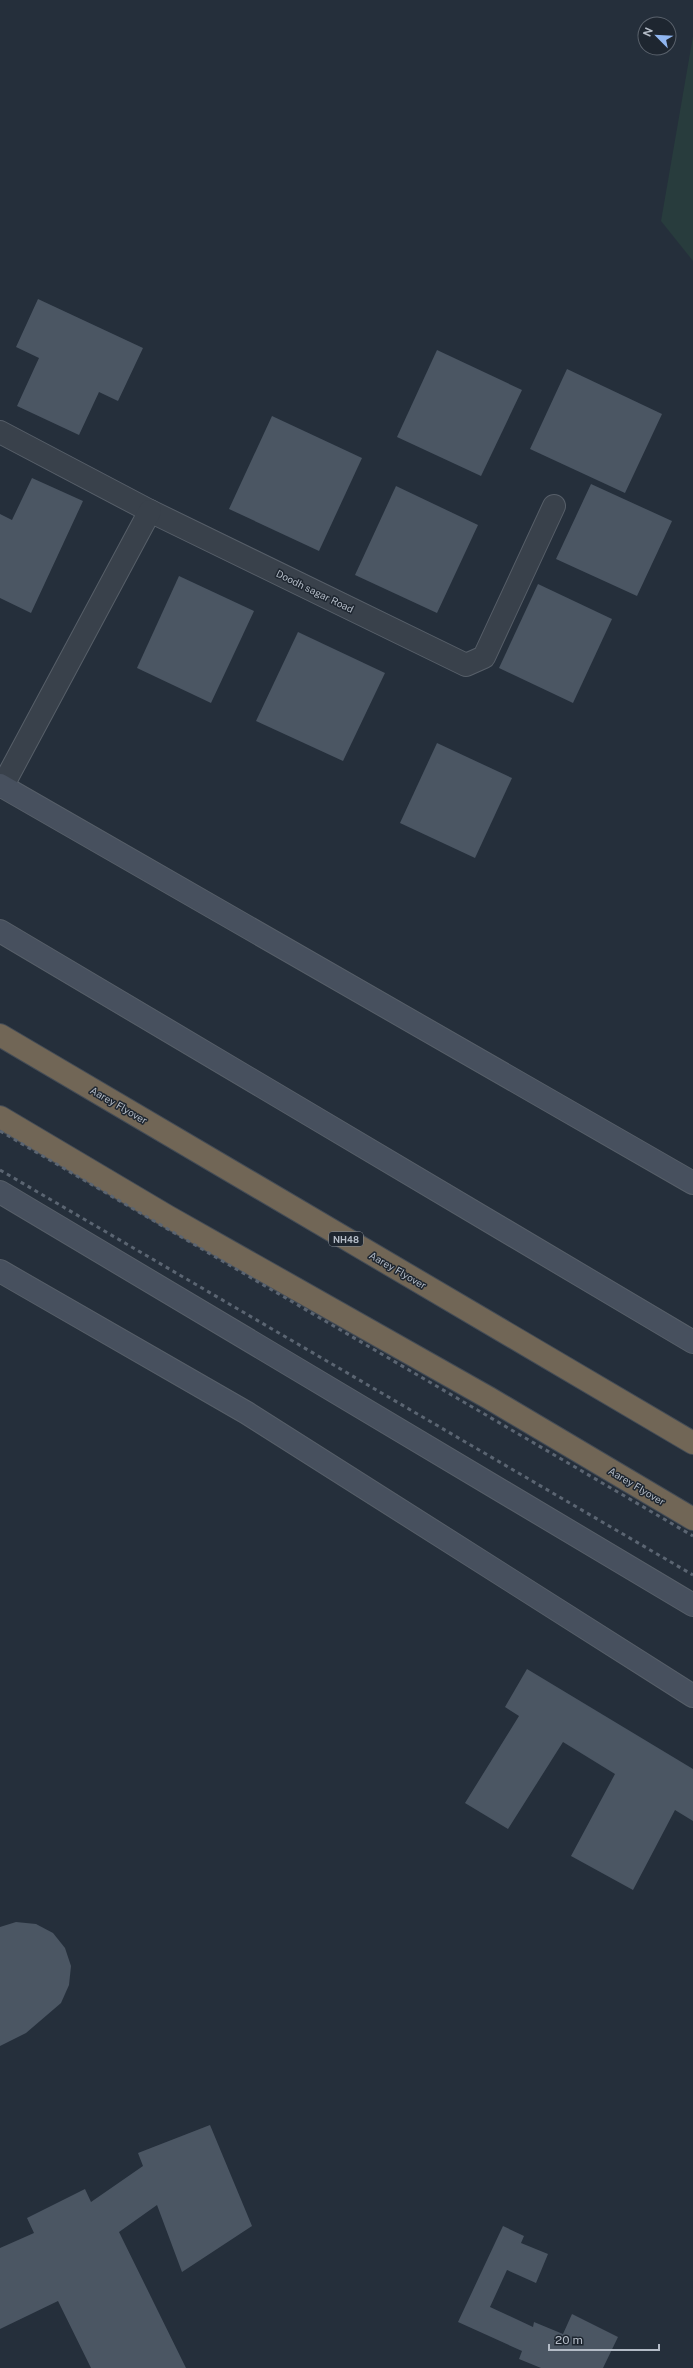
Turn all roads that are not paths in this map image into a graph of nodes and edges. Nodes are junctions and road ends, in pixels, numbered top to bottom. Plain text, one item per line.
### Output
1 (0, 432) edge
2 (554, 506) dead end
3 (150, 511) junction
4 (1, 786) edge
5 (0, 931) edge
6 (0, 1035) edge
7 (0, 1117) edge
8 (693, 1183) edge
9 (0, 1192) edge
10 (0, 1271) edge
11 (693, 1342) edge
12 (693, 1443) edge
13 (693, 1519) edge
14 (693, 1605) edge
15 (693, 1696) edge

1 - 3 street, Doodh sagar Road
2 - 3 street, Doodh sagar Road
3 - 4 street
4 - 8 main road
5 - 11 main road
6 - 12 highway, Aarey Flyover / NH48
7 - 13 highway, Aarey Flyover
9 - 14 main road
10 - 15 main road

